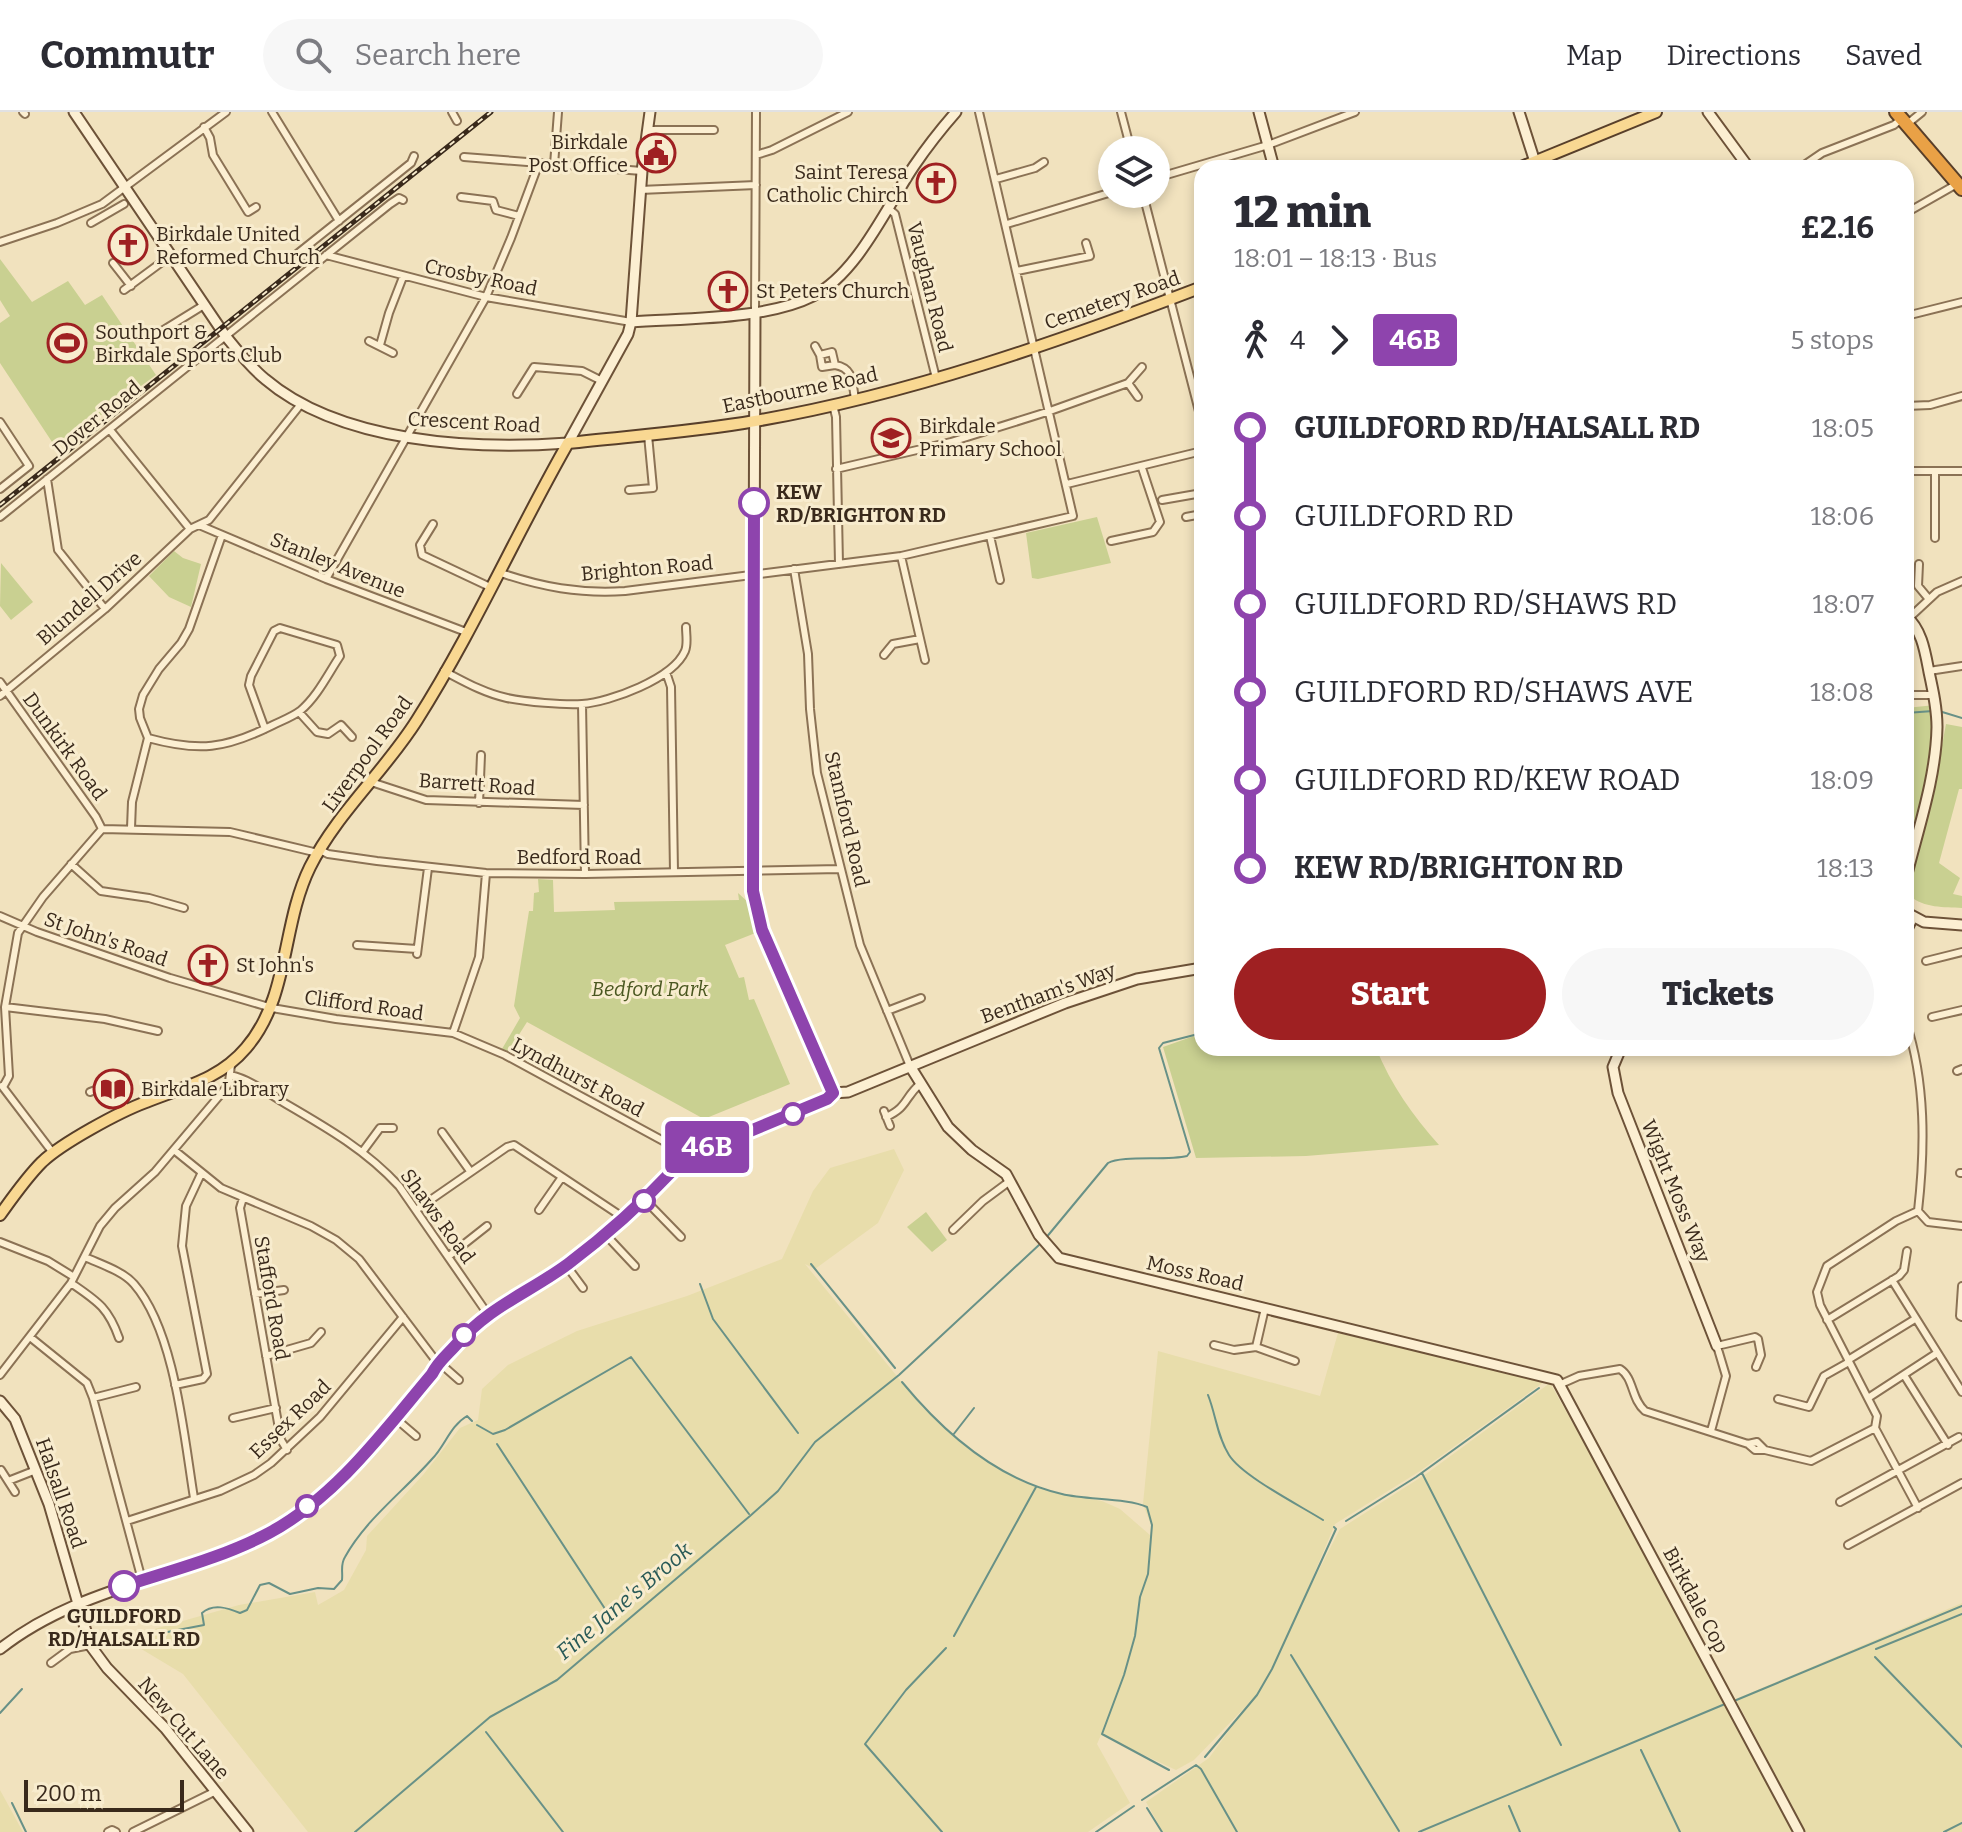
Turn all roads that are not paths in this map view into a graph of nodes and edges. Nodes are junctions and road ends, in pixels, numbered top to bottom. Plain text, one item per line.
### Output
1 (74, 112) edge
2 (226, 112) edge
3 (272, 112) edge
4 (452, 112) edge
5 (558, 112) edge
6 (650, 112) edge
7 (756, 112) edge
8 (848, 112) edge
9 (956, 112) edge
10 (979, 112) edge
11 (1121, 112) edge
12 (1259, 112) edge
13 (1355, 112) edge
14 (1519, 112) edge
15 (1656, 112) edge
16 (1708, 112) edge
17 (1922, 112) edge
18 (1901, 119) edge
19 (457, 121) dead end
20 (204, 127) junction
21 (647, 130) junction
22 (714, 130) dead end
23 (1127, 136) edge
24 (1268, 145) junction
25 (756, 155) junction
26 (414, 156) dead end
27 (464, 157) dead end
28 (1217, 160) edge
29 (1272, 160) edge
30 (1534, 160) edge
31 (1547, 160) edge
32 (1743, 160) edge
33 (1812, 160) edge
34 (1044, 162) dead end
35 (539, 163) junction
36 (554, 165) junction
37 (1194, 167) edge
38 (642, 171) junction
39 (1170, 174) edge
40 (996, 179) junction
41 (756, 185) junction
42 (1960, 187) edge
43 (125, 189) junction
44 (640, 190) junction
45 (1098, 196) edge
46 (461, 197) dead end
47 (403, 200) dead end
48 (102, 204) junction
49 (124, 204) dead end
50 (256, 207) dead end
51 (888, 208) junction
52 (1147, 208) edge
53 (1914, 209) edge
54 (108, 214) junction
55 (519, 216) junction
56 (339, 221) junction
57 (91, 223) dead end
58 (1007, 224) junction
59 (0, 242) edge
60 (1086, 243) dead end
61 (326, 255) junction
62 (170, 256) junction
63 (292, 258) dead end
64 (113, 263) dead end
65 (1017, 271) junction
66 (403, 277) junction
67 (1194, 290) edge
68 (486, 297) junction
69 (1171, 299) junction
70 (1962, 302) edge
71 (204, 305) junction
72 (755, 312) junction
73 (1914, 314) edge
74 (631, 322) junction
75 (222, 332) junction
76 (157, 334) dead end
77 (369, 341) dead end
78 (380, 345) junction
79 (815, 346) dead end
80 (1034, 346) junction
81 (393, 353) dead end
82 (820, 355) junction
83 (835, 365) junction
84 (1142, 367) dead end
85 (936, 378) junction
86 (602, 381) junction
87 (1128, 383) junction
88 (1194, 391) edge
89 (517, 394) dead end
90 (1962, 396) edge
91 (1138, 397) dead end
92 (855, 399) junction
93 (301, 404) junction
94 (833, 405) junction
95 (1914, 406) edge
96 (1050, 411) junction
97 (0, 422) edge
98 (754, 422) junction
99 (110, 430) junction
100 (648, 435) junction
101 (405, 438) junction
102 (568, 443) junction
103 (1194, 453) edge
104 (1142, 468) junction
105 (836, 469) junction
106 (1914, 471) edge
107 (1935, 471) junction
108 (1962, 471) edge
109 (47, 479) junction
110 (1067, 484) junction
111 (0, 489) edge
112 (629, 490) dead end
113 (1194, 494) edge
114 (1162, 500) dead end
115 (1194, 516) edge
116 (0, 517) edge
117 (1186, 517) dead end
118 (433, 524) dead end
119 (199, 525) junction
120 (190, 529) junction
121 (222, 535) junction
122 (990, 536) junction
123 (1935, 538) dead end
124 (1111, 541) dead end
125 (901, 556) junction
126 (839, 564) junction
127 (1919, 564) dead end
128 (794, 569) junction
129 (498, 572) junction
130 (754, 574) junction
131 (326, 579) junction
132 (1000, 580) dead end
133 (1962, 581) edge
134 (490, 587) junction
135 (1928, 598) junction
136 (105, 609) junction
137 (1914, 611) edge
138 (686, 627) dead end
139 (1914, 627) edge
140 (466, 632) junction
141 (920, 639) junction
142 (895, 656) dead end
143 (925, 660) dead end
144 (1962, 666) edge
145 (444, 671) junction
146 (1929, 671) junction
147 (666, 672) junction
148 (0, 682) edge
149 (3, 693) edge
150 (1914, 698) edge
151 (582, 704) junction
152 (1935, 705) junction
153 (299, 712) junction
154 (265, 729) junction
155 (352, 737) dead end
156 (148, 738) junction
157 (481, 755) dead end
158 (371, 782) junction
159 (479, 803) junction
160 (584, 805) junction
161 (131, 828) junction
162 (102, 829) junction
163 (1914, 844) edge
164 (319, 852) junction
165 (71, 864) junction
166 (428, 868) junction
167 (840, 869) junction
168 (751, 870) junction
169 (674, 872) junction
170 (486, 873) junction
171 (585, 874) junction
172 (184, 908) dead end
173 (0, 916) edge
174 (1914, 916) edge
175 (1924, 922) junction
176 (23, 925) junction
177 (1962, 925) edge
178 (1914, 926) edge
179 (360, 948) dead end
180 (1962, 952) edge
181 (1926, 961) dead end
182 (1194, 969) edge
183 (905, 994) dead end
184 (921, 998) dead end
185 (908, 1003) junction
186 (5, 1007) junction
187 (272, 1008) junction
188 (1962, 1010) edge
189 (887, 1011) junction
190 (1932, 1017) dead end
191 (158, 1031) dead end
192 (453, 1033) junction
193 (1618, 1056) edge
194 (1914, 1056) edge
195 (910, 1066) junction
196 (230, 1070) junction
197 (125, 1078) dead end
198 (114, 1083) junction
199 (920, 1084) junction
200 (1, 1086) edge
201 (90, 1092) dead end
202 (833, 1093) junction
203 (126, 1110) junction
204 (890, 1126) dead end
205 (393, 1128) dead end
206 (442, 1132) dead end
207 (174, 1150) junction
208 (363, 1151) junction
209 (53, 1153) junction
210 (680, 1160) junction
211 (470, 1171) junction
212 (201, 1174) junction
213 (562, 1177) junction
214 (1010, 1181) junction
215 (243, 1198) junction
216 (645, 1200) junction
217 (416, 1210) junction
218 (539, 1210) dead end
219 (1918, 1211) junction
220 (0, 1214) edge
221 (624, 1218) junction
222 (487, 1226) dead end
223 (1962, 1226) edge
224 (953, 1230) dead end
225 (605, 1234) junction
226 (681, 1237) dead end
227 (0, 1242) edge
228 (1907, 1251) dead end
229 (449, 1256) junction
230 (85, 1257) junction
231 (566, 1265) junction
232 (635, 1266) dead end
233 (73, 1280) junction
234 (1892, 1280) junction
235 (1961, 1283) edge
236 (583, 1288) dead end
237 (284, 1290) dead end
238 (255, 1294) junction
239 (1265, 1308) junction
240 (487, 1313) junction
241 (403, 1317) junction
242 (1962, 1317) edge
243 (1915, 1319) junction
244 (1827, 1320) junction
245 (321, 1332) dead end
246 (30, 1337) junction
247 (119, 1338) dead end
248 (1214, 1345) dead end
249 (1717, 1346) junction
250 (1256, 1347) junction
251 (1937, 1353) junction
252 (266, 1356) junction
253 (1295, 1361) dead end
254 (1848, 1361) junction
255 (438, 1362) junction
256 (1756, 1367) dead end
257 (0, 1375) edge
258 (1904, 1375) junction
259 (459, 1380) dead end
260 (1561, 1384) junction
261 (175, 1385) junction
262 (136, 1387) dead end
263 (1962, 1392) edge
264 (93, 1398) junction
265 (1868, 1398) junction
266 (1778, 1399) dead end
267 (0, 1401) edge
268 (276, 1408) junction
269 (233, 1418) dead end
270 (395, 1418) junction
271 (1875, 1428) junction
272 (1711, 1431) junction
273 (416, 1436) dead end
274 (1959, 1437) dead end
275 (1948, 1445) junction
276 (287, 1450) junction
277 (1, 1470) edge
278 (36, 1470) junction
279 (1898, 1471) junction
280 (8, 1481) junction
281 (1962, 1483) edge
282 (15, 1492) dead end
283 (194, 1498) junction
284 (1840, 1502) dead end
285 (1918, 1508) junction
286 (127, 1521) junction
287 (1848, 1545) dead end
288 (142, 1580) junction
289 (77, 1603) junction
290 (90, 1645) junction
291 (0, 1649) edge
292 (51, 1663) dead end
293 (216, 1791) junction
294 (108, 1832) edge
295 (116, 1832) edge
296 (133, 1832) edge
297 (248, 1832) edge
298 (1799, 1832) edge

1 - 43 street, Crescent Road
2 - 20 street
3 - 56 street
4 - 19 street
5 - 36 street
6 - 21 street, Liverpool Road
7 - 25 street
8 - 25 street
9 - 51 street
10 - 40 street
11 - 23 street
12 - 24 street
13 - 24 street
14 - 30 street
15 - 31 main road
16 - 32 street
17 - 18 street
18 - 33 street
18 - 42 highway
20 - 43 street
20 - 50 street
21 - 22 street
21 - 38 street, Liverpool Road
24 - 28 street
24 - 29 street
25 - 41 street
26 - 56 street
27 - 35 street
34 - 40 street
35 - 36 street
35 - 55 street
36 - 38 street
37 - 39 street
38 - 44 street, Liverpool Road
40 - 58 street
41 - 44 street
41 - 72 street
42 - 53 street
43 - 48 street
43 - 62 street, Crescent Road
44 - 74 street, Liverpool Road
45 - 58 street
46 - 55 street
47 - 61 street, Dover Road
48 - 54 street
48 - 59 street
49 - 54 street
51 - 72 street
51 - 85 street, Vaughan Road
52 - 69 street
54 - 57 street
55 - 68 street
56 - 63 street
58 - 65 street
60 - 65 street
61 - 66 street, Crosby Road
61 - 75 street, Dover Road
62 - 64 street
62 - 71 street, Crescent Road
65 - 80 street
66 - 68 street, Crosby Road
66 - 78 street
67 - 69 main road, Cemetery Road
68 - 74 street, Crosby Road
68 - 101 street
69 - 80 main road, Cemetery Road
69 - 88 street
70 - 73 street
71 - 75 street, Crescent Road
71 - 76 street
72 - 74 street
72 - 98 street
74 - 86 street, Liverpool Road
75 - 93 street, Crescent Road
75 - 99 street, Dover Road
77 - 78 street
78 - 81 street
79 - 82 street
80 - 85 main road, Eastbourne Road
80 - 96 street
82 - 83 street
82 - 83 street
83 - 92 street
84 - 87 street
85 - 92 main road, Eastbourne Road
86 - 89 street
86 - 102 street, Liverpool Road
87 - 91 street
87 - 96 street
90 - 95 street
92 - 94 main road, Eastbourne Road
93 - 101 street, Crescent Road
93 - 119 street
94 - 98 main road, Eastbourne Road
94 - 105 street
96 - 105 street
96 - 110 street
97 - 111 street
98 - 100 main road, Eastbourne Road
98 - 130 street
99 - 109 street, Dover Road
99 - 120 street
100 - 102 main road, Eastbourne Road
100 - 112 street
101 - 102 street, Crescent Road
101 - 131 street
102 - 129 main road, Liverpool Road
103 - 104 street
104 - 110 street
104 - 124 street
105 - 126 street
106 - 107 street
107 - 108 street
107 - 123 street
109 - 116 street, Dover Road
109 - 136 street
110 - 122 street, Brighton Road
113 - 114 street
115 - 117 street
118 - 134 street
119 - 120 street, Blundell Drive
119 - 121 street, Stanley Avenue
120 - 136 street, Blundell Drive
121 - 131 street, Stanley Avenue
121 - 156 street
122 - 125 street, Brighton Road
122 - 132 street
125 - 126 street, Brighton Road
125 - 141 street
126 - 128 street, Brighton Road
127 - 135 street
128 - 130 street, Brighton Road
128 - 167 street, Stamford Road
129 - 130 street, Brighton Road
129 - 134 main road, Liverpool Road
130 - 168 street
131 - 140 street, Stanley Avenue
133 - 135 street
134 - 140 main road, Liverpool Road
135 - 137 street
136 - 149 street, Blundell Drive
138 - 147 street
139 - 146 street
140 - 145 main road, Liverpool Road
141 - 142 street
141 - 143 street
144 - 146 street
145 - 151 street
145 - 158 main road, Liverpool Road
146 - 152 street
147 - 151 street
147 - 169 street
148 - 149 street, Dunkirk Road
149 - 162 street, Dunkirk Road
150 - 152 street
151 - 160 street
152 - 163 street
153 - 154 street
153 - 154 street
153 - 155 street
154 - 156 street
156 - 161 street
157 - 159 street
158 - 159 street, Barrett Road
158 - 164 main road, Liverpool Road
159 - 160 street, Barrett Road
160 - 171 street
161 - 162 street, Bedford Road
161 - 164 street, Bedford Road
162 - 165 street
164 - 166 street, Bedford Road
164 - 187 main road, Liverpool Road
165 - 172 street
165 - 176 street
166 - 170 street, Bedford Road
166 - 179 street
167 - 168 street, Bedford Road
167 - 189 street, Stamford Road
168 - 169 street, Bedford Road
168 - 202 street
169 - 171 street, Bedford Road
170 - 171 street, Bedford Road
170 - 192 street
173 - 176 street, St John's Road
174 - 175 street
175 - 177 street
175 - 178 street
176 - 186 street
176 - 187 street, St John's Road
180 - 181 street
182 - 195 street, Bentham's Way
183 - 185 street
184 - 185 street
185 - 189 street
186 - 191 street
186 - 200 street
187 - 192 street, Clifford Road
187 - 196 main road, Liverpool Road
188 - 190 street
189 - 195 street, Stamford Road
192 - 210 street, Lyndhurst Road
193 - 249 street, Wight Moss Way
194 - 219 street
195 - 199 street, Moss Road
195 - 202 street, Bentham's Way
196 - 203 main road, Liverpool Road
196 - 207 street
196 - 208 street, Shaws Road
197 - 198 street
198 - 201 street
198 - 203 street
199 - 204 street
199 - 214 street, Moss Road
200 - 209 street
202 - 210 street, Bentham's Way
203 - 209 main road, Liverpool Road
205 - 208 street
206 - 211 street
207 - 212 street
207 - 230 street
208 - 217 street, Shaws Road
209 - 220 main road, Liverpool Road
210 - 216 street
211 - 213 street
211 - 217 street
212 - 215 street
212 - 261 street
213 - 218 street
213 - 221 street
214 - 224 street
214 - 239 street, Moss Road
215 - 238 street, Stafford Road
215 - 241 street
216 - 221 street
216 - 226 street
217 - 229 street, Shaws Road
219 - 223 street
219 - 244 street
221 - 225 street
222 - 229 street
225 - 231 street
225 - 232 street
227 - 233 street
228 - 234 street
229 - 240 street, Shaws Road
230 - 233 street
230 - 261 street
231 - 236 street
231 - 240 street
233 - 246 street
233 - 247 street
234 - 243 street
234 - 244 street
235 - 242 street
237 - 238 street
238 - 252 street, Stafford Road
239 - 250 street
239 - 260 street, Moss Road
240 - 255 street
241 - 255 street
241 - 276 street, Essex Road
243 - 251 street
243 - 254 street
244 - 254 street
245 - 252 street
246 - 257 street
246 - 264 street
248 - 250 street
249 - 256 street
249 - 272 street
250 - 253 street
251 - 258 street
251 - 263 street
252 - 268 street, Stafford Road
254 - 265 street
254 - 266 street
255 - 259 street
255 - 270 street
258 - 265 street
258 - 275 street
260 - 272 street
260 - 298 street, Birkdale Cop
261 - 283 street
262 - 264 street
264 - 286 street
265 - 271 street
267 - 278 street, Halsall Road
268 - 269 street
268 - 276 street, Stafford Road
270 - 273 street
270 - 288 street
271 - 272 street
271 - 279 street
274 - 275 street
275 - 279 street
276 - 283 street, Essex Road
277 - 280 street
278 - 280 street
278 - 289 street, Halsall Road
279 - 284 street
279 - 285 street
280 - 282 street
281 - 285 street
283 - 286 street, Essex Road
285 - 287 street
286 - 288 street
288 - 289 street
289 - 290 street, New Cut Lane
289 - 291 street
290 - 292 street
290 - 293 street, New Cut Lane
293 - 296 street
293 - 297 street, New Cut Lane
294 - 295 street

